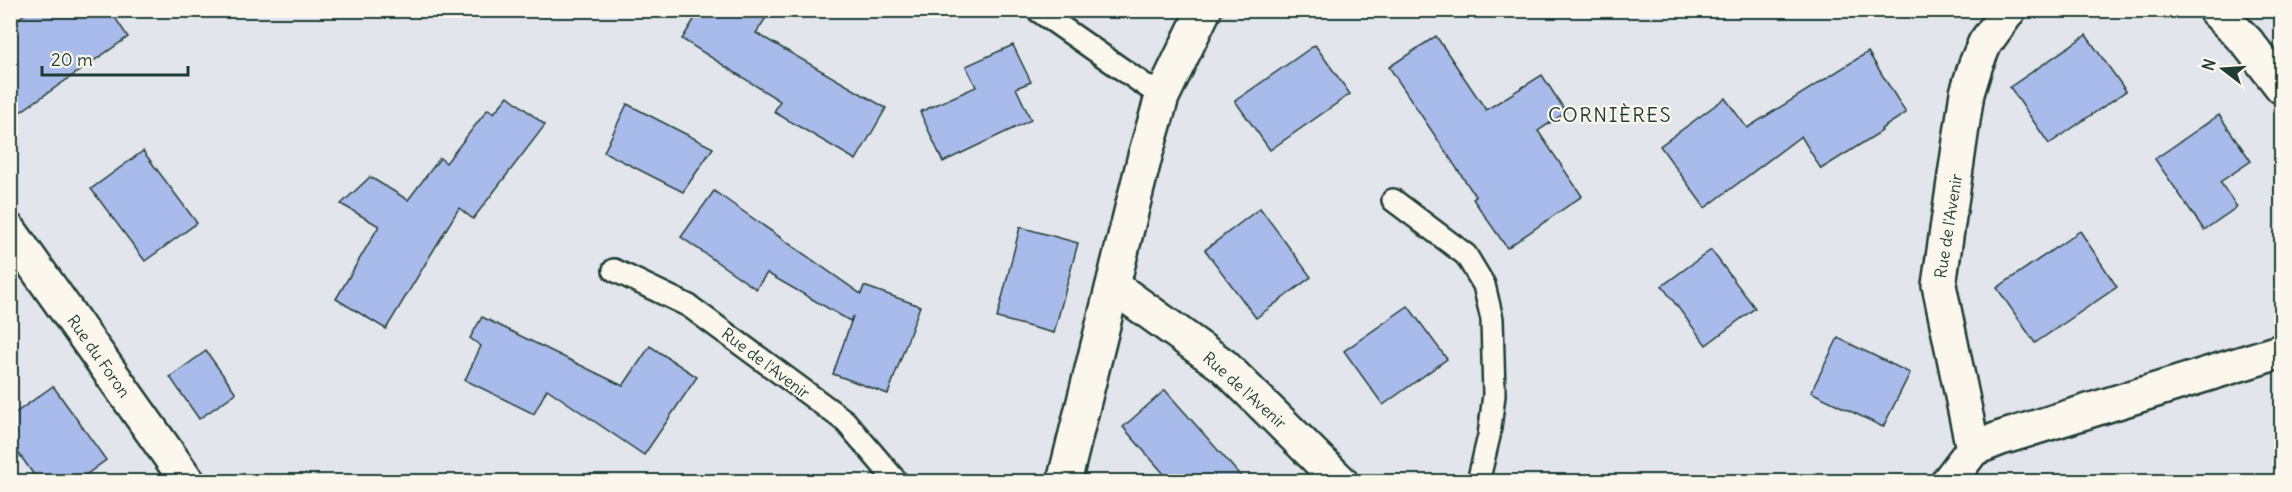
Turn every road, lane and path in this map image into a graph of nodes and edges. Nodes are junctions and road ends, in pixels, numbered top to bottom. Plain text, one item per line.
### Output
1 (1036, 10) edge
2 (1204, 10) edge
3 (2009, 10) edge
4 (2216, 10) edge
5 (2282, 87) edge
6 (1162, 97) junction
7 (1393, 200) dead end
8 (10, 231) edge
9 (614, 270) dead end
10 (1113, 286) junction
11 (2282, 351) edge
12 (1973, 449) junction
13 (188, 482) edge
14 (897, 482) edge
15 (1064, 482) edge
16 (1341, 482) edge
17 (1478, 482) edge
18 (1948, 482) edge

1 - 6 lane
2 - 6 street
3 - 12 street, Rue de l'Avenir
4 - 5 street
6 - 10 street
7 - 17 lane
8 - 13 street, Rue du Foron
9 - 14 lane, Rue de l'Avenir
10 - 15 street
10 - 16 street, Rue de l'Avenir
11 - 12 street
12 - 18 street

